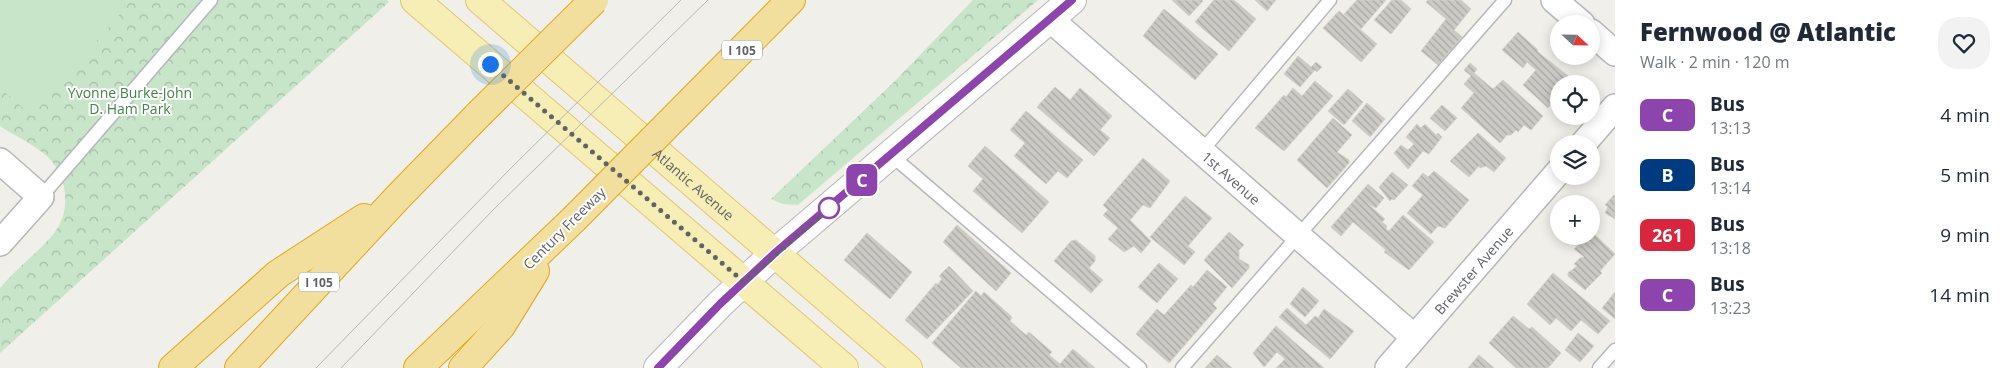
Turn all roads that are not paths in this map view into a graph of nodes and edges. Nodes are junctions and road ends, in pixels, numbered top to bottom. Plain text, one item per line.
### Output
1 (211, 0) edge
2 (415, 0) edge
3 (480, 0) edge
4 (594, 0) edge
5 (791, 0) edge
6 (1072, 0) edge
7 (1330, 0) edge
8 (1505, 0) edge
9 (1554, 0) edge
10 (1572, 15) edge
11 (1050, 19) junction
12 (1600, 40) edge
13 (1615, 53) edge
14 (1615, 107) edge
15 (1591, 135) edge
16 (1200, 152) junction
17 (891, 155) junction
18 (0, 162) edge
19 (1550, 182) edge
20 (399, 196) junction
21 (41, 197) junction
22 (1298, 237) junction
23 (554, 240) junction
24 (0, 243) edge
25 (776, 252) junction
26 (744, 282) junction
27 (1414, 337) junction
28 (1615, 350) edge
29 (173, 368) edge
30 (238, 368) edge
31 (418, 368) edge
32 (463, 368) edge
33 (658, 368) edge
34 (844, 368) edge
35 (908, 368) edge
36 (1140, 368) edge
37 (1182, 368) edge
38 (1388, 368) edge
39 (1599, 368) edge

1 - 21 lane
2 - 26 main road
3 - 25 main road, Atlantic Avenue
4 - 20 highway, I 105, bridge
5 - 23 highway, Century Freeway / I 105, bridge
6 - 11 street
7 - 16 lane
8 - 22 lane
9 - 10 street
11 - 16 street, 1st Avenue
11 - 17 street
12 - 13 street
14 - 15 street
16 - 22 street, 1st Avenue
17 - 25 street
17 - 36 lane
18 - 21 street
19 - 27 street, Brewster Avenue
20 - 29 highway
20 - 30 highway, I 105
21 - 24 street
22 - 27 street, 1st Avenue
22 - 37 lane
23 - 31 highway, Century Freeway / I 105
23 - 32 highway
25 - 26 street
25 - 35 main road, Atlantic Avenue
26 - 33 street
26 - 34 main road
27 - 38 street, Brewster Avenue
28 - 39 lane

